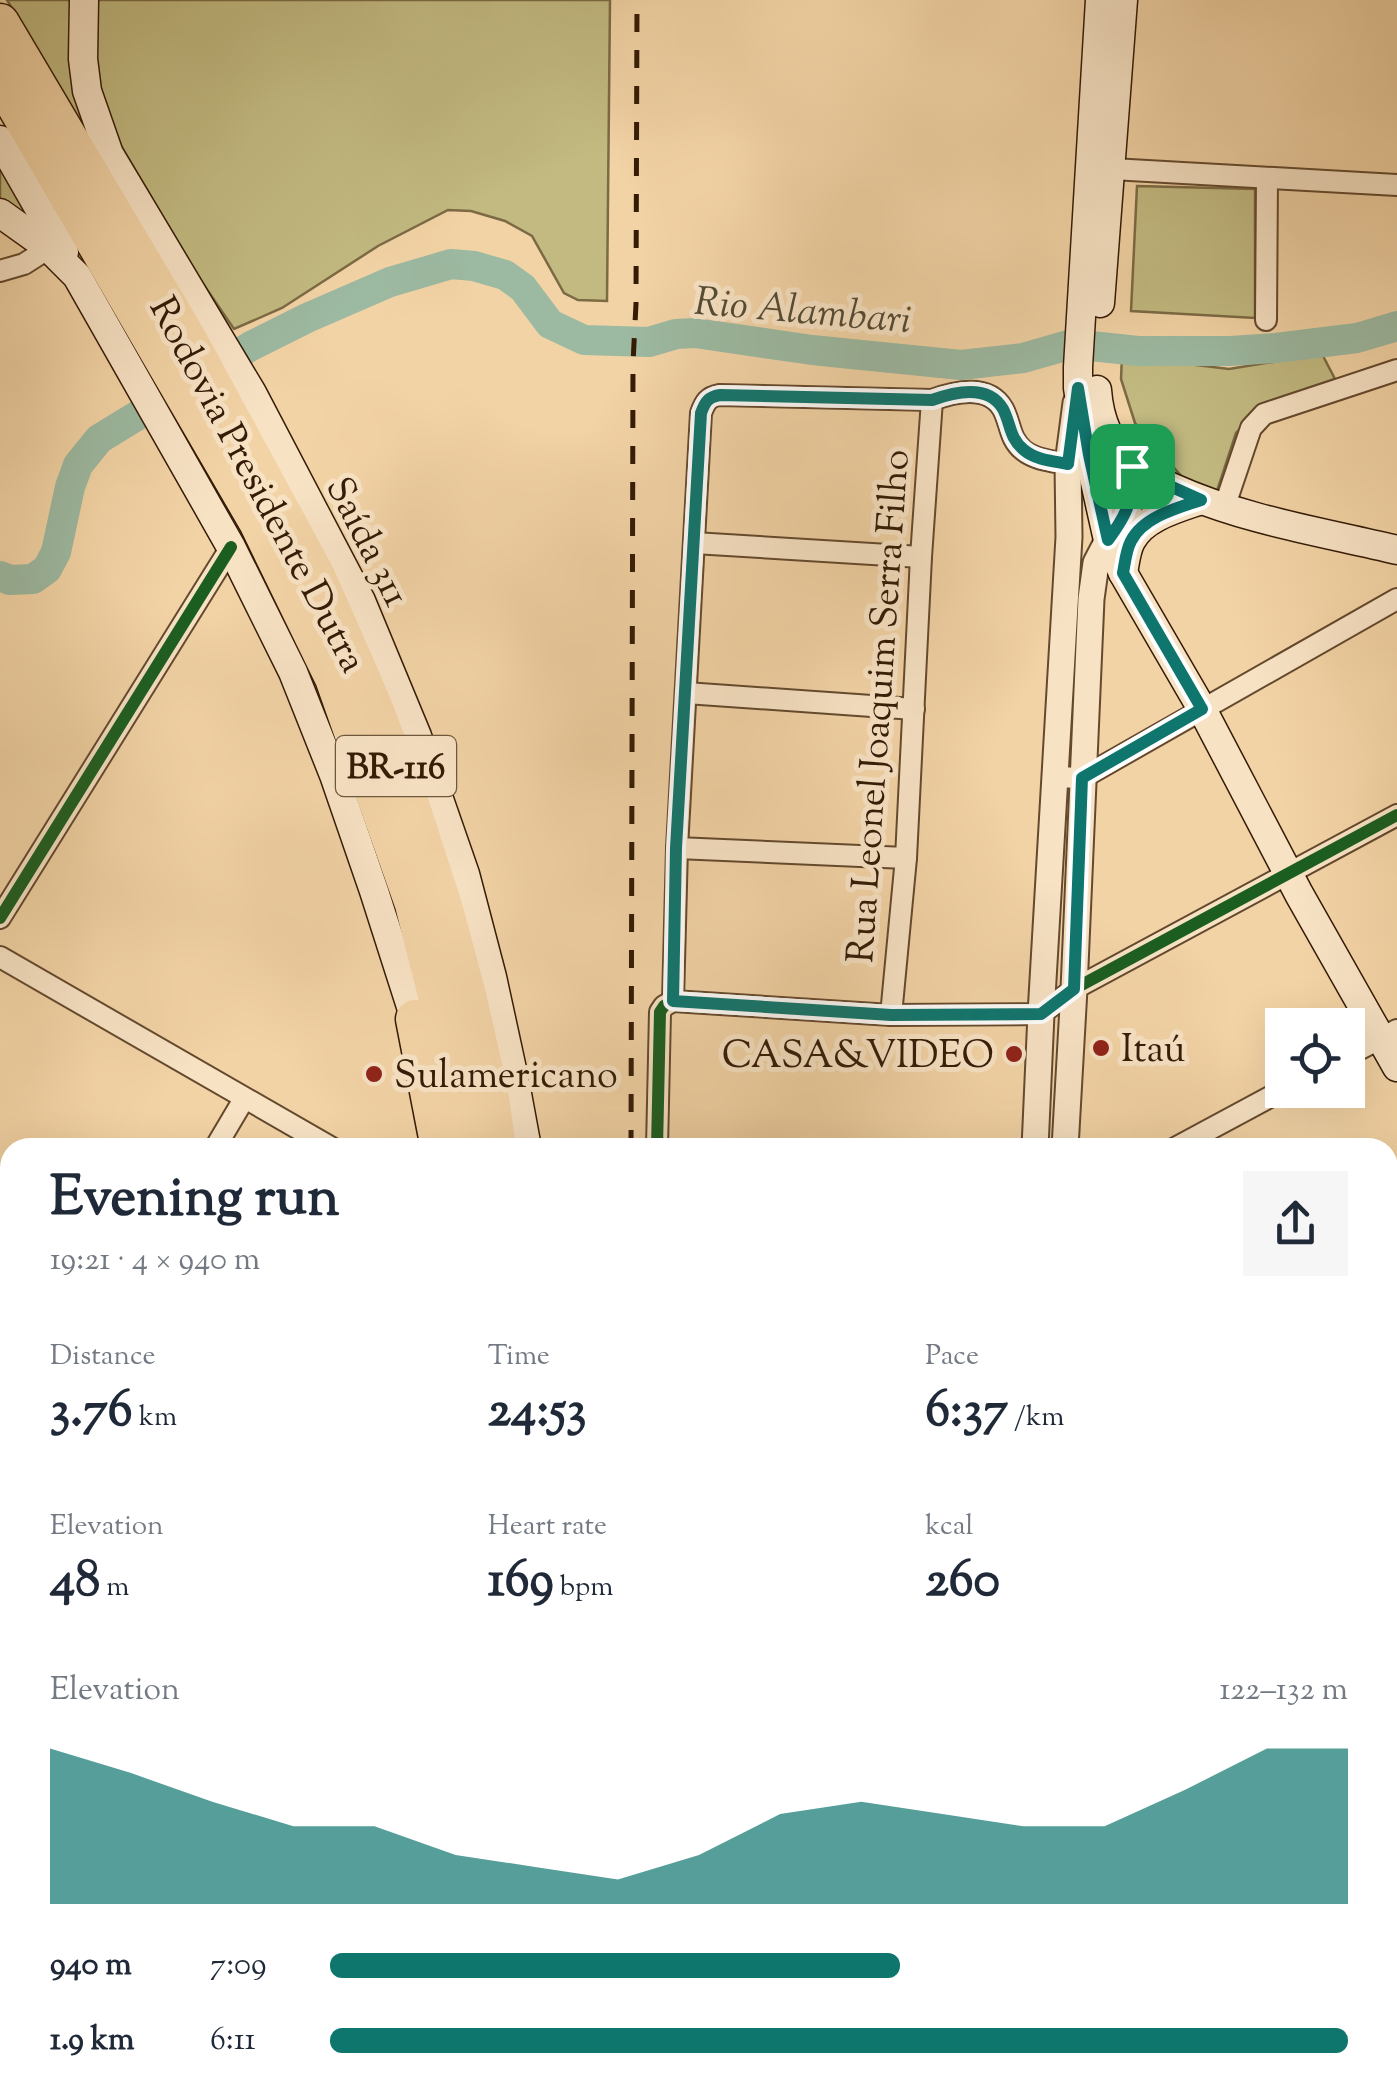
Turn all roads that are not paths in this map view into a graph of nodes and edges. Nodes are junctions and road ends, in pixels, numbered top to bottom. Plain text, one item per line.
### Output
1 (84, 0) edge
2 (1100, 0) edge
3 (1123, 0) edge
4 (0, 22) edge
5 (0, 78) edge
6 (0, 140) edge
7 (1112, 169) junction
8 (1267, 178) junction
9 (1397, 185) edge
10 (0, 213) edge
11 (49, 248) junction
12 (0, 270) edge
13 (77, 276) junction
14 (1092, 295) junction
15 (1266, 320) dead end
16 (174, 348) junction
17 (1397, 370) edge
18 (1084, 376) junction
19 (932, 400) junction
20 (213, 417) junction
21 (1068, 464) junction
22 (1132, 466) junction
23 (1212, 504) junction
24 (1108, 540) junction
25 (694, 543) junction
26 (231, 546) junction
27 (1397, 550) edge
28 (921, 557) junction
29 (1123, 573) junction
30 (1397, 599) edge
31 (686, 694) junction
32 (914, 709) junction
33 (1202, 709) junction
34 (1055, 776) junction
35 (1082, 778) junction
36 (1397, 815) edge
37 (676, 848) junction
38 (906, 858) junction
39 (1288, 874) junction
40 (0, 918) edge
41 (0, 957) edge
42 (1074, 989) junction
43 (667, 1007) junction
44 (1041, 1014) junction
45 (891, 1015) junction
46 (414, 1019) junction
47 (1389, 1034) edge
48 (1365, 1047) edge
49 (1397, 1067) edge
50 (244, 1098) junction
51 (1265, 1100) edge
52 (221, 1138) edge
53 (314, 1138) edge
54 (426, 1138) edge
55 (438, 1138) edge
56 (469, 1138) edge
57 (496, 1138) edge
58 (525, 1138) edge
59 (657, 1138) edge
60 (1035, 1138) edge
61 (1066, 1138) edge
62 (1194, 1138) edge

1 - 16 main road, Saída 311
2 - 14 main road
3 - 7 main road
4 - 16 highway, Rodovia Presidente Dutra / BR-116
5 - 16 highway, Rodovia Presidente Dutra / BR-116
6 - 13 main road
7 - 8 street
7 - 14 main road
8 - 9 street
8 - 15 street
10 - 11 main road
11 - 12 street
11 - 13 main road
13 - 16 main road
14 - 18 main road
16 - 20 highway, Rodovia Presidente Dutra / BR-116
16 - 20 main road, Saída 311
17 - 23 street
18 - 21 street
18 - 22 main road
18 - 24 main road
19 - 21 street
19 - 25 street
19 - 28 street, Rua Leonel Joaquim Serra Filho
20 - 26 main road
20 - 56 highway, Rodovia Presidente Dutra / BR-116
20 - 57 highway, Rodovia Presidente Dutra / BR-116
20 - 58 main road, Saída 311
21 - 34 street
22 - 23 main road
22 - 24 main road
23 - 27 main road
23 - 29 main road
24 - 29 main road
24 - 35 street
25 - 28 street
25 - 31 street
26 - 40 street
26 - 46 main road
28 - 32 street, Rua Leonel Joaquim Serra Filho
29 - 33 main road
30 - 33 street
31 - 32 street
31 - 37 street
32 - 38 street, Rua Leonel Joaquim Serra Filho
33 - 35 street
33 - 39 main road
34 - 35 street
34 - 44 street
35 - 42 street
36 - 39 street
37 - 38 street
37 - 43 street
38 - 45 street, Rua Leonel Joaquim Serra Filho
39 - 42 street
39 - 47 main road
41 - 50 street
42 - 44 street
42 - 61 street
43 - 45 street
43 - 59 street
44 - 45 street
44 - 60 street
46 - 54 street
46 - 55 highway
47 - 48 street
47 - 49 main road
50 - 52 street
50 - 53 street
51 - 62 street

